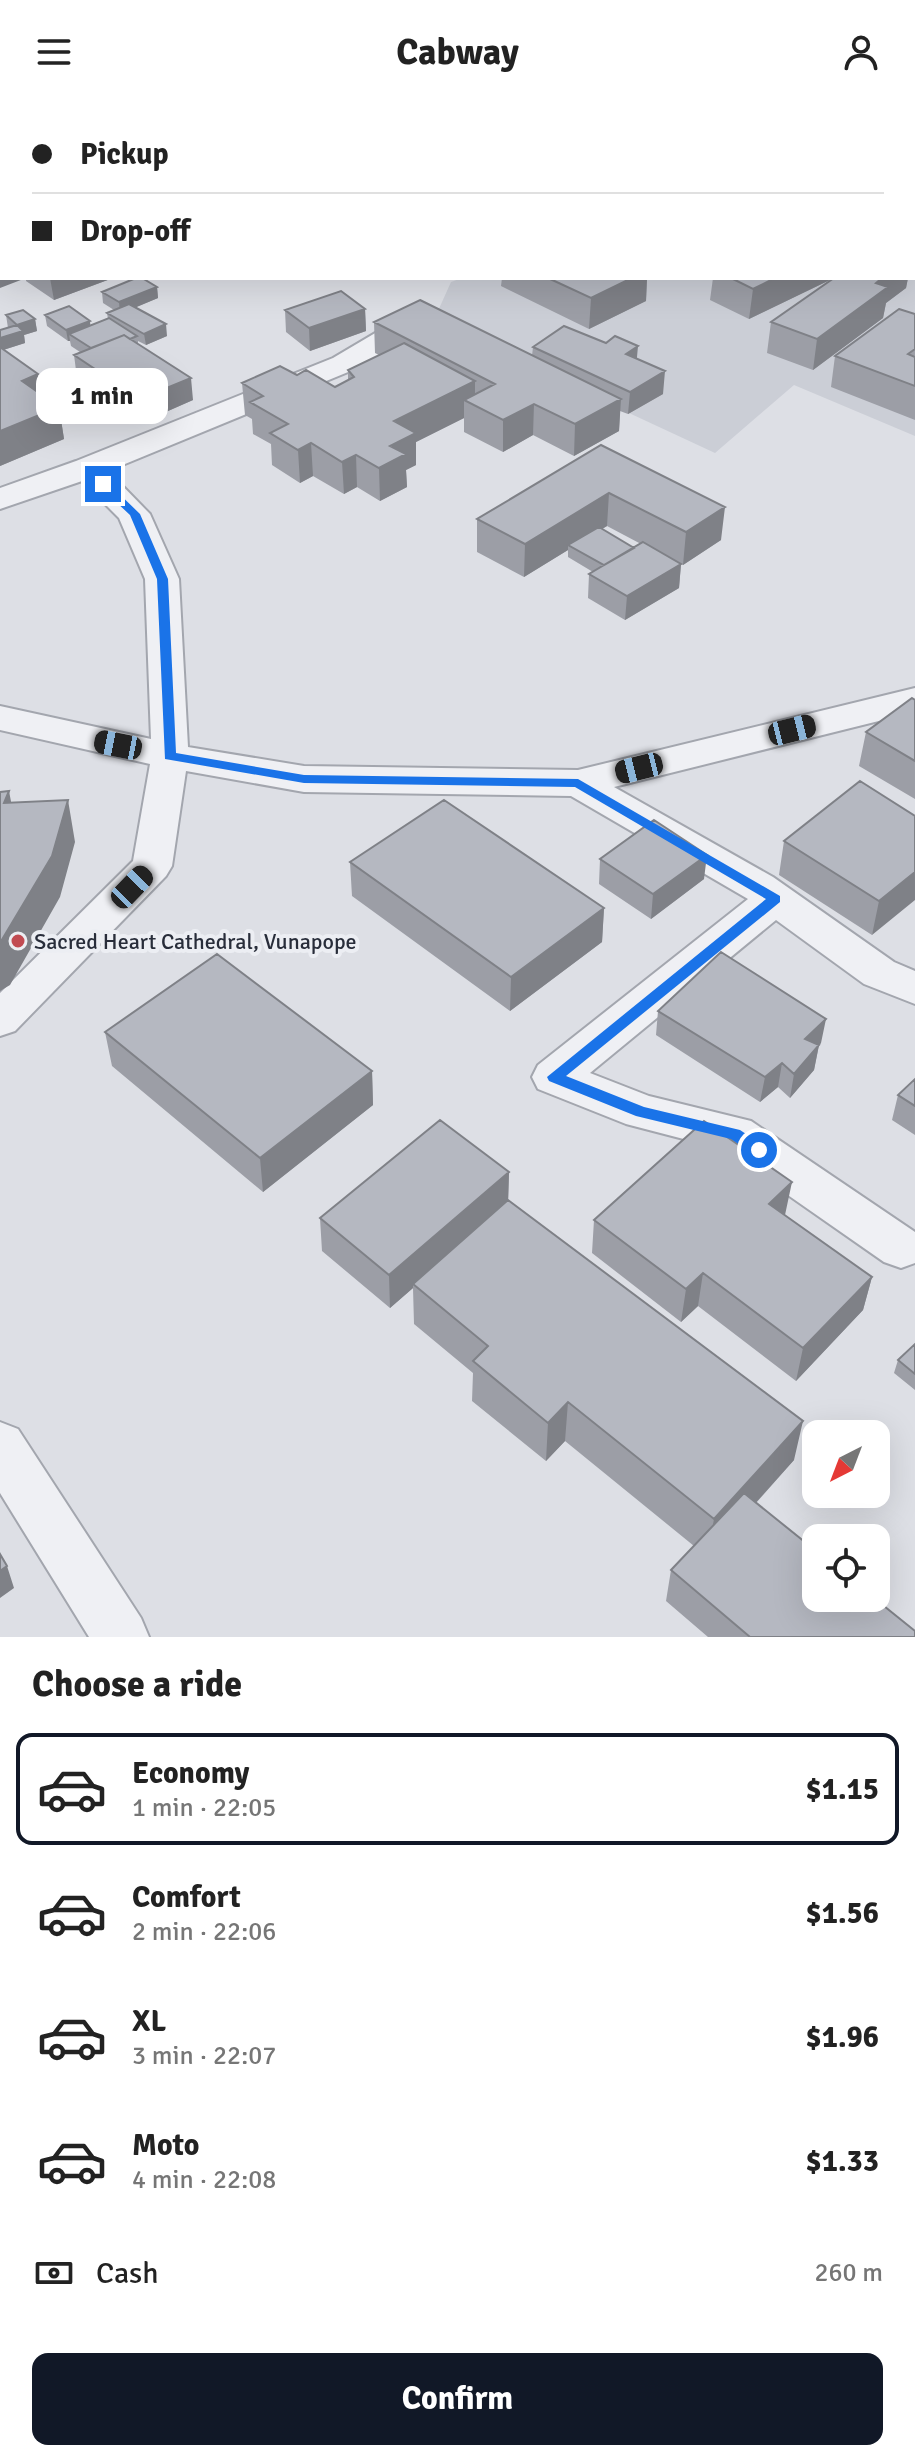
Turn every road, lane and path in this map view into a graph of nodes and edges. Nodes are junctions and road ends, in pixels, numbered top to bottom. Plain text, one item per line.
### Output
1 (414, 322) edge
2 (87, 468) junction
3 (0, 499) edge
4 (915, 700) edge
5 (0, 718) edge
6 (170, 756) junction
7 (578, 783) junction
8 (775, 899) junction
9 (915, 988) edge
10 (0, 1020) edge
11 (901, 1248) dead end
12 (0, 1446) edge
13 (121, 1637) edge

1 - 2 street
2 - 3 street
2 - 6 street
4 - 7 street
5 - 6 street
6 - 7 street
6 - 10 street
7 - 8 street
8 - 9 street
8 - 11 street
12 - 13 street

